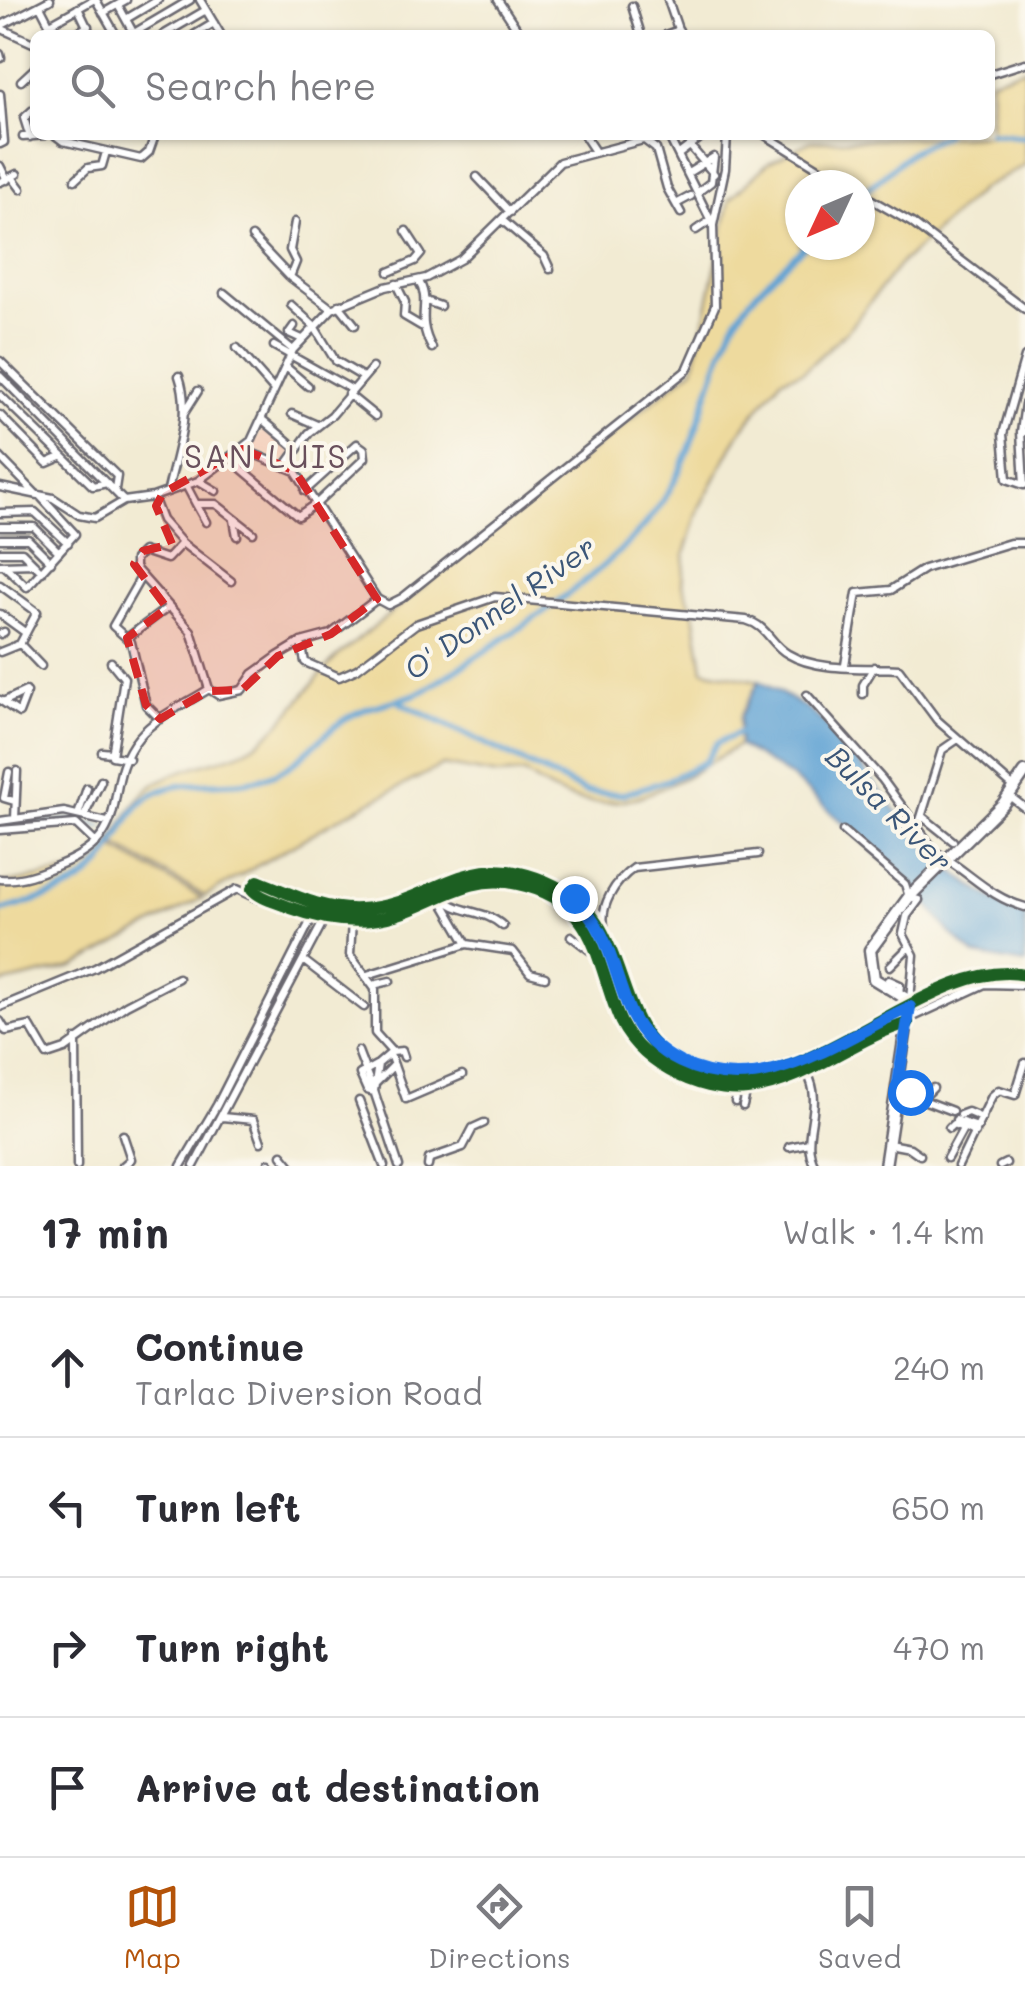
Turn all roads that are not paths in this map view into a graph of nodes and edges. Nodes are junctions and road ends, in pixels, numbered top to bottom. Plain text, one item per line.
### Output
1 (50, 0) edge
2 (95, 0) edge
3 (126, 0) edge
4 (158, 0) edge
5 (190, 0) edge
6 (200, 0) edge
7 (498, 0) edge
8 (668, 0) edge
9 (118, 5) junction
10 (40, 6) junction
11 (632, 6) dead end
12 (78, 8) junction
13 (206, 10) junction
14 (104, 13) junction
15 (126, 19) junction
16 (214, 23) junction
17 (50, 24) junction
18 (0, 27) edge
19 (53, 30) edge
20 (89, 30) edge
21 (113, 30) edge
22 (132, 30) edge
23 (141, 30) edge
24 (172, 30) edge
25 (202, 30) edge
26 (218, 30) edge
27 (518, 30) edge
28 (639, 30) edge
29 (678, 30) edge
30 (30, 42) edge
31 (1025, 63) edge
32 (995, 72) edge
33 (30, 73) edge
34 (21, 81) dead end
35 (0, 94) edge
36 (30, 111) edge
37 (30, 137) edge
38 (68, 140) edge
39 (92, 140) edge
40 (152, 140) edge
41 (587, 140) edge
42 (643, 140) joint
43 (667, 140) edge
44 (695, 140) edge
45 (696, 140) edge
46 (727, 140) edge
47 (774, 140) edge
48 (0, 144) edge
49 (97, 150) junction
50 (594, 150) junction
51 (679, 154) junction
52 (94, 161) dead end
53 (703, 162) junction
54 (0, 166) edge
55 (822, 170) edge
56 (688, 174) junction
57 (714, 174) junction
58 (477, 177) dead end
59 (9, 178) edge
60 (75, 180) dead end
61 (493, 180) dead end
62 (486, 188) junction
63 (21, 189) dead end
64 (695, 194) junction
65 (875, 202) edge
66 (676, 204) junction
67 (510, 212) junction
68 (681, 212) dead end
69 (502, 221) junction
70 (296, 222) dead end
71 (712, 222) junction
72 (696, 230) dead end
73 (406, 231) dead end
74 (252, 236) dead end
75 (550, 269) dead end
76 (290, 276) junction
77 (418, 280) junction
78 (398, 284) junction
79 (224, 292) dead end
80 (426, 300) junction
81 (291, 305) dead end
82 (440, 306) dead end
83 (335, 307) junction
84 (1025, 309) edge
85 (355, 325) dead end
86 (294, 326) dead end
87 (314, 326) junction
88 (421, 326) junction
89 (302, 340) junction
90 (274, 346) dead end
91 (238, 348) dead end
92 (432, 348) dead end
93 (292, 354) junction
94 (1025, 357) edge
95 (0, 360) edge
96 (286, 367) junction
97 (372, 368) dead end
98 (0, 376) edge
99 (178, 376) dead end
100 (363, 378) junction
101 (308, 386) dead end
102 (274, 390) junction
103 (198, 391) dead end
104 (350, 392) junction
105 (0, 395) edge
106 (44, 404) junction
107 (1025, 404) edge
108 (34, 410) junction
109 (183, 414) junction
110 (292, 414) dead end
111 (0, 416) edge
112 (376, 416) dead end
113 (22, 418) junction
114 (264, 421) junction
115 (317, 425) junction
116 (1023, 432) edge
117 (298, 449) junction
118 (240, 451) junction
119 (0, 457) edge
120 (63, 457) junction
121 (286, 465) junction
122 (198, 481) junction
123 (107, 483) junction
124 (1024, 485) edge
125 (186, 486) junction
126 (0, 488) edge
127 (115, 489) junction
128 (216, 491) dead end
129 (305, 491) junction
130 (165, 492) junction
131 (38, 495) junction
132 (124, 500) junction
133 (154, 501) junction
134 (196, 504) junction
135 (315, 505) junction
136 (0, 513) edge
137 (234, 518) junction
138 (206, 522) dead end
139 (0, 527) edge
140 (253, 534) dead end
141 (237, 536) dead end
142 (0, 539) edge
143 (182, 542) junction
144 (68, 543) junction
145 (1025, 544) edge
146 (0, 552) edge
147 (59, 552) junction
148 (52, 562) junction
149 (35, 564) junction
150 (3, 565) edge
151 (42, 572) junction
152 (142, 576) junction
153 (231, 582) dead end
154 (0, 585) edge
155 (378, 599) junction
156 (167, 608) junction
157 (0, 614) edge
158 (26, 633) junction
159 (127, 638) junction
160 (301, 642) junction
161 (20, 644) junction
162 (0, 652) edge
163 (111, 662) dead end
164 (41, 666) dead end
165 (845, 666) junction
166 (874, 668) junction
167 (210, 690) junction
168 (863, 694) dead end
169 (808, 695) dead end
170 (160, 718) junction
171 (958, 739) junction
172 (102, 752) dead end
173 (112, 757) junction
174 (130, 759) junction
175 (13, 772) dead end
176 (100, 781) dead end
177 (1017, 787) edge
178 (87, 788) dead end
179 (7, 802) edge
180 (1025, 808) edge
181 (82, 813) junction
182 (922, 816) junction
183 (15, 819) junction
184 (0, 821) edge
185 (107, 822) junction
186 (918, 828) junction
187 (0, 830) edge
188 (843, 831) dead end
189 (953, 841) dead end
190 (96, 844) junction
191 (758, 854) dead end
192 (950, 858) junction
193 (0, 879) edge
194 (440, 895) junction
195 (910, 896) junction
196 (264, 898) junction
197 (1025, 908) edge
198 (319, 912) junction
199 (580, 918) junction
200 (352, 920) junction
201 (504, 926) dead end
202 (466, 944) junction
203 (609, 945) junction
204 (909, 947) junction
205 (303, 960) junction
206 (608, 962) junction
207 (890, 966) dead end
208 (1025, 975) edge
209 (367, 976) junction
210 (544, 977) dead end
211 (178, 978) dead end
212 (390, 982) dead end
213 (373, 985) junction
214 (1025, 985) edge
215 (23, 1000) junction
216 (0, 1007) edge
217 (364, 1007) dead end
218 (30, 1011) dead end
219 (909, 1012) junction
220 (0, 1021) edge
221 (76, 1038) junction
222 (358, 1050) dead end
223 (404, 1057) dead end
224 (392, 1058) junction
225 (378, 1064) junction
226 (1025, 1064) edge
227 (811, 1066) junction
228 (365, 1071) junction
229 (462, 1075) dead end
230 (933, 1088) dead end
231 (374, 1089) junction
232 (743, 1089) junction
233 (897, 1090) junction
234 (1013, 1096) junction
235 (924, 1098) junction
236 (359, 1100) dead end
237 (1025, 1102) edge
238 (223, 1104) junction
239 (739, 1104) dead end
240 (956, 1116) junction
241 (222, 1118) junction
242 (982, 1118) junction
243 (484, 1123) dead end
244 (949, 1128) dead end
245 (963, 1128) junction
246 (976, 1130) junction
247 (123, 1135) dead end
248 (261, 1142) dead end
249 (810, 1143) junction
250 (888, 1144) junction
251 (789, 1146) dead end
252 (282, 1155) dead end
253 (920, 1155) dead end
254 (947, 1158) dead end
255 (77, 1166) edge
256 (123, 1166) edge
257 (180, 1166) edge
258 (194, 1166) edge
259 (291, 1166) edge
260 (384, 1166) edge
261 (398, 1166) edge
262 (428, 1166) edge
263 (816, 1166) edge
264 (885, 1166) edge
265 (958, 1166) edge

1 - 10 street
2 - 12 street
2 - 14 street
3 - 9 street
4 - 15 street
5 - 23 street
6 - 13 street
7 - 27 street
8 - 29 street
9 - 14 street
9 - 15 street
10 - 17 street
10 - 18 street
11 - 28 street
12 - 17 street
12 - 20 street
13 - 16 street
13 - 24 street
14 - 21 street
15 - 22 street
16 - 25 street
16 - 26 street
17 - 19 street
18 - 30 street
31 - 32 street
33 - 34 street
35 - 48 street
36 - 37 street
38 - 49 street
39 - 49 street
40 - 49 street
41 - 50 street
42 - 50 street
42 - 66 street
43 - 51 street
44 - 51 street
45 - 53 street
46 - 71 street
47 - 55 street
49 - 52 street
49 - 60 street
50 - 67 street
51 - 56 street
53 - 56 street
53 - 57 street
53 - 57 street
54 - 59 street
56 - 64 street
57 - 64 street
58 - 62 street
59 - 63 street
61 - 62 street
62 - 67 street
64 - 66 street
64 - 71 street
65 - 84 street
66 - 68 street
67 - 69 street
69 - 75 street
69 - 77 street
70 - 76 street
71 - 72 street
71 - 155 street
73 - 78 street
74 - 76 street
76 - 83 street
77 - 78 street
77 - 80 street
78 - 83 street
78 - 88 street
79 - 93 street
80 - 82 street
80 - 88 street
81 - 87 street
83 - 85 street
83 - 87 street
86 - 89 street
87 - 89 street
87 - 100 street
88 - 92 street
89 - 93 street
90 - 93 street
91 - 102 street
93 - 96 street
93 - 104 street
94 - 124 street
95 - 106 street
96 - 101 street
96 - 102 street
97 - 100 street
98 - 108 street
99 - 109 street
100 - 104 street
102 - 114 street
103 - 109 street
104 - 112 street
104 - 115 street
105 - 113 street
106 - 108 street
106 - 127 street
107 - 116 street
108 - 113 street
108 - 123 street
109 - 130 street
110 - 115 street
111 - 120 street
113 - 120 street
114 - 117 street
114 - 118 street
115 - 117 street
116 - 124 street
117 - 121 street
118 - 121 street
118 - 122 street
118 - 135 street
119 - 131 street
120 - 123 street
121 - 129 street
122 - 125 street
122 - 128 street
123 - 127 street
125 - 130 street
125 - 134 street
126 - 131 street
127 - 132 street
129 - 135 street
129 - 135 street
130 - 133 street
131 - 132 street
131 - 144 street
132 - 133 street
133 - 143 street
134 - 137 street
134 - 138 street
135 - 155 street
136 - 144 street
137 - 140 street
137 - 141 street
139 - 147 street
142 - 148 street
143 - 152 street
143 - 153 street
144 - 147 street
145 - 165 street
146 - 149 street
147 - 148 street
148 - 151 street
149 - 150 street
149 - 151 street
150 - 151 street
152 - 156 street
152 - 159 street
154 - 158 street
155 - 160 street
156 - 159 street
156 - 167 street
157 - 158 street
158 - 161 street
159 - 170 street
160 - 165 street
160 - 167 street
161 - 162 street
161 - 164 street
163 - 173 street
165 - 166 street
166 - 168 street
166 - 171 street
167 - 170 street
169 - 186 street
170 - 174 street
171 - 177 street
171 - 182 street
172 - 173 street
173 - 174 street
174 - 185 street
175 - 179 street
176 - 181 street
177 - 180 street
177 - 192 main road
178 - 181 street
179 - 183 street
181 - 183 street
181 - 185 street
182 - 186 street
182 - 189 street
183 - 184 street
185 - 190 street
186 - 192 street
187 - 190 street
188 - 195 street
190 - 193 street
191 - 203 street
192 - 195 main road
192 - 197 street
194 - 199 street
194 - 200 street
194 - 201 street
194 - 202 street
195 - 204 street
195 - 219 main road
196 - 198 street
196 - 198 street
196 - 215 street
198 - 200 street
198 - 203 street
198 - 205 street
198 - 238 street
199 - 206 street
199 - 206 street
200 - 209 street
202 - 209 street
202 - 210 street
203 - 206 street
204 - 207 street
204 - 219 street
205 - 217 street
205 - 238 street
206 - 219 street
206 - 232 street
208 - 219 street
209 - 213 street
211 - 221 street
212 - 213 street
213 - 224 street
214 - 219 street
215 - 216 street
215 - 218 street
219 - 227 street
219 - 233 main road
220 - 221 street
221 - 255 street
222 - 228 street
223 - 224 street
224 - 225 street
224 - 229 street
224 - 231 street
225 - 228 street
225 - 231 street
226 - 234 street
227 - 232 street
227 - 249 street
228 - 231 street
230 - 235 street
231 - 261 street
232 - 239 street
233 - 235 street
233 - 250 main road
234 - 237 street
234 - 242 street
235 - 240 street
236 - 260 street
238 - 241 street
238 - 257 street
240 - 242 street
240 - 246 street
241 - 248 street
241 - 258 street
242 - 246 street
243 - 262 street
244 - 245 street
245 - 246 street
245 - 254 street
246 - 265 street
247 - 256 street
249 - 251 street
249 - 263 street
250 - 253 street
250 - 264 main road
252 - 259 street

